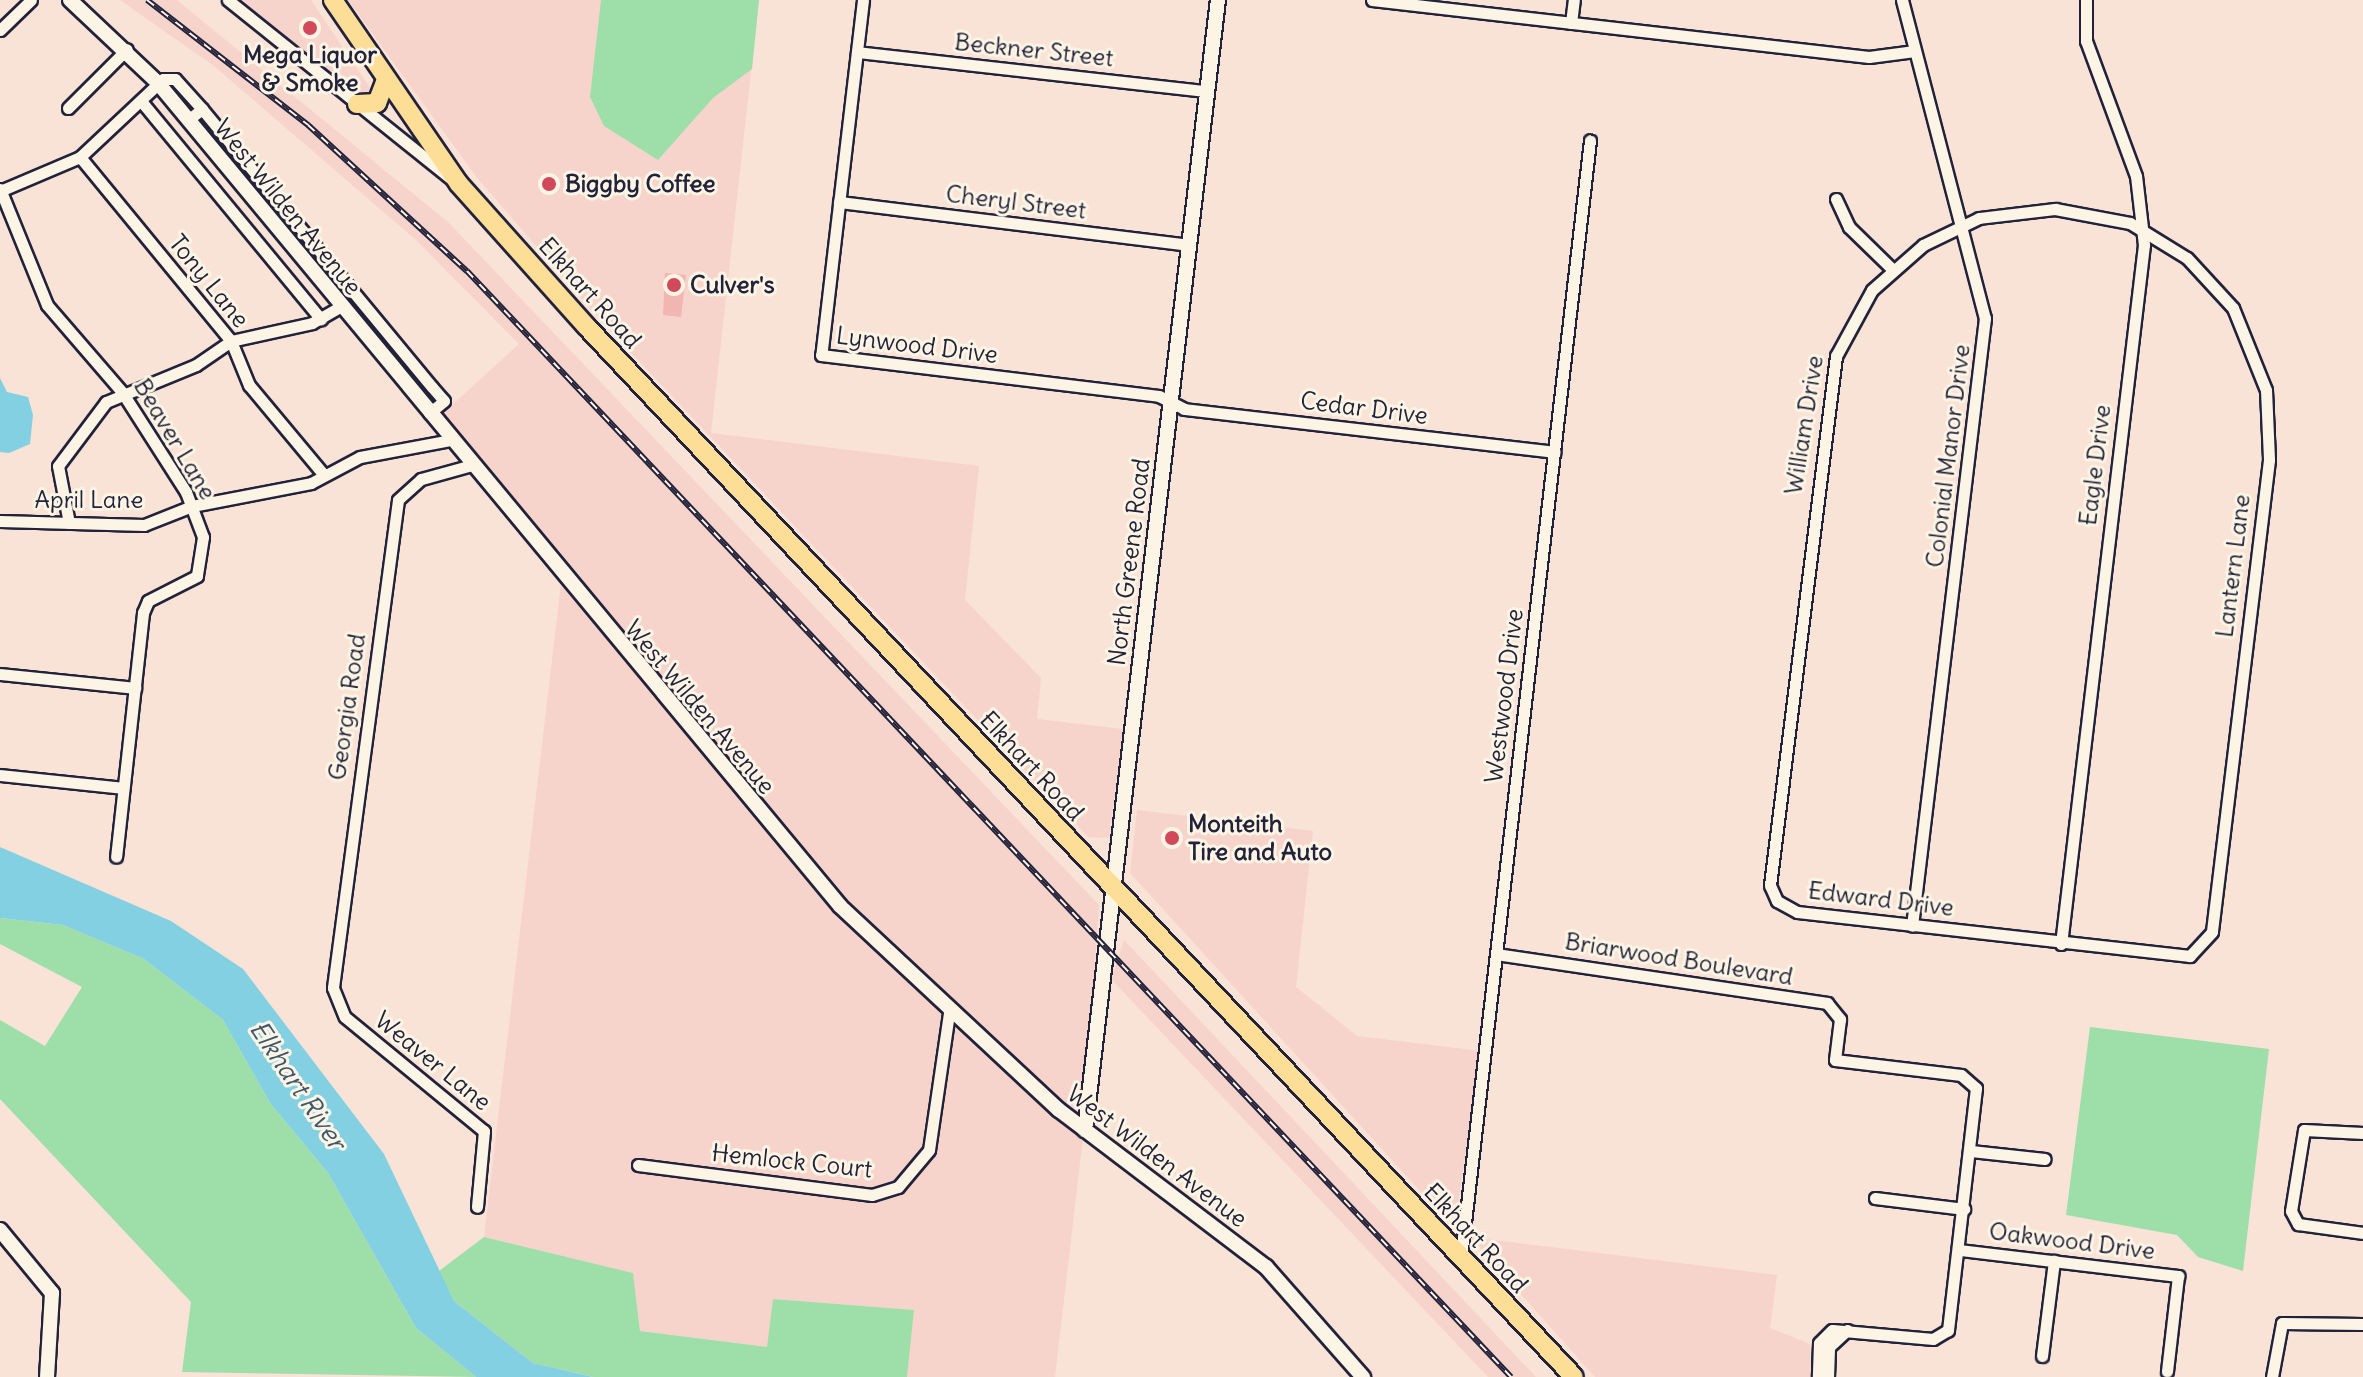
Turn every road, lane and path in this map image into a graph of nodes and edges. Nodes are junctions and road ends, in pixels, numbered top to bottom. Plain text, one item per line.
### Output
1 (31, 0) edge
2 (70, 0) edge
3 (79, 0) edge
4 (228, 0) edge
5 (333, 0) edge
6 (863, 0) edge
7 (1218, 0) edge
8 (1372, 0) edge
9 (1574, 0) edge
10 (1902, 0) edge
11 (2086, 0) edge
12 (89, 14) junction
13 (1571, 23) junction
14 (0, 30) edge
15 (127, 49) junction
16 (1915, 51) junction
17 (857, 52) junction
18 (386, 80) junction
19 (158, 83) junction
20 (1207, 91) junction
21 (141, 101) junction
22 (357, 104) junction
23 (68, 108) dead end
24 (202, 109) junction
25 (188, 120) junction
26 (1590, 140) dead end
27 (80, 157) junction
28 (459, 184) junction
29 (0, 190) edge
30 (1836, 199) dead end
31 (839, 202) junction
32 (1961, 225) junction
33 (2145, 230) junction
34 (1188, 245) junction
35 (324, 259) junction
36 (311, 269) junction
37 (1892, 269) junction
38 (341, 306) junction
39 (321, 319) junction
40 (231, 341) junction
41 (122, 392) junction
42 (1169, 401) junction
43 (429, 413) junction
44 (451, 440) junction
45 (1555, 452) junction
46 (472, 465) junction
47 (324, 475) junction
48 (192, 506) junction
49 (0, 521) edge
50 (69, 523) junction
51 (1798, 635) joint
52 (0, 674) edge
53 (135, 688) junction
54 (0, 775) edge
55 (123, 788) junction
56 (116, 857) dead end
57 (1114, 889) junction
58 (1912, 926) junction
59 (2061, 944) junction
60 (2201, 951) joint
61 (1496, 954) junction
62 (335, 1004) joint
63 (949, 1013) junction
64 (1085, 1130) junction
65 (2363, 1133) edge
66 (1971, 1151) junction
67 (2045, 1159) dead end
68 (638, 1165) dead end
69 (1875, 1198) dead end
70 (477, 1207) dead end
71 (1964, 1209) junction
72 (0, 1230) edge
73 (2363, 1233) edge
74 (1960, 1250) junction
75 (1461, 1257) junction
76 (2054, 1261) junction
77 (2363, 1324) edge
78 (1848, 1330) junction
79 (2042, 1356) dead end
80 (2167, 1371) dead end
81 (47, 1377) edge
82 (1363, 1377) edge
83 (1574, 1377) edge
84 (1818, 1377) edge
85 (1828, 1377) edge
86 (2272, 1377) edge

1 - 14 street
2 - 12 street, West Wilden Avenue
3 - 12 street
4 - 22 street
5 - 18 highway, Elkhart Road
6 - 17 street, Lynwood Drive
7 - 20 street, North Greene Road
8 - 13 street
9 - 13 street
10 - 16 street, Colonial Manor Drive
11 - 33 street, Eagle Drive
12 - 15 street, West Wilden Avenue
13 - 16 street
15 - 19 street, West Wilden Avenue
15 - 23 street
16 - 32 street, Colonial Manor Drive
17 - 20 street, Beckner Street
17 - 31 street, Lynwood Drive
18 - 22 highway
18 - 28 highway, Elkhart Road
19 - 21 street
19 - 24 street
19 - 25 street, West Wilden Avenue
20 - 34 street, North Greene Road
21 - 27 street
21 - 39 street
22 - 28 street
24 - 25 street
24 - 35 street
25 - 36 street, West Wilden Avenue
26 - 45 street, Westwood Drive
27 - 29 street
27 - 40 street, Tony Lane
28 - 57 highway, Elkhart Road
29 - 41 street, Beaver Lane
30 - 37 street
31 - 34 street, Cheryl Street
31 - 42 street, Lynwood Drive
32 - 33 street, William Drive
32 - 37 street, William Drive
32 - 58 street, Colonial Manor Drive
33 - 59 street, Eagle Drive
33 - 60 street, Lantern Lane
34 - 42 street, North Greene Road
35 - 36 street
35 - 43 street
36 - 38 street, West Wilden Avenue
37 - 51 street, William Drive
38 - 39 street
38 - 43 street, West Wilden Avenue
39 - 40 street
40 - 41 street
40 - 47 street, Tony Lane
41 - 48 street, Beaver Lane
41 - 50 street
42 - 45 street, Cedar Drive
42 - 57 street, North Greene Road
43 - 44 street, West Wilden Avenue
44 - 46 street, West Wilden Avenue
44 - 47 street, April Lane
45 - 61 street, Westwood Drive
46 - 62 street, Georgia Road
46 - 63 street, West Wilden Avenue
47 - 48 street, April Lane
48 - 50 street, April Lane
48 - 53 street, Beaver Lane
49 - 50 street, April Lane
51 - 58 street, Edward Drive
52 - 53 street
53 - 55 street, Beaver Lane
54 - 55 street
55 - 56 street, Beaver Lane
57 - 64 street, North Greene Road
57 - 75 highway, Elkhart Road
58 - 59 street, Edward Drive
59 - 60 street, Edward Drive
61 - 66 street, Briarwood Boulevard
61 - 75 street, Westwood Drive
62 - 70 street, Weaver Lane
63 - 64 street, West Wilden Avenue
63 - 68 street, Hemlock Court
64 - 82 street, West Wilden Avenue
65 - 73 street
66 - 67 street
66 - 71 street, Briarwood Boulevard
69 - 71 street
71 - 74 street, Briarwood Boulevard
72 - 81 street
74 - 76 street, Oakwood Drive
74 - 78 street, Briarwood Boulevard
75 - 83 highway, Elkhart Road
76 - 79 street
76 - 80 street, Oakwood Drive
77 - 86 street
78 - 84 street
78 - 85 street

